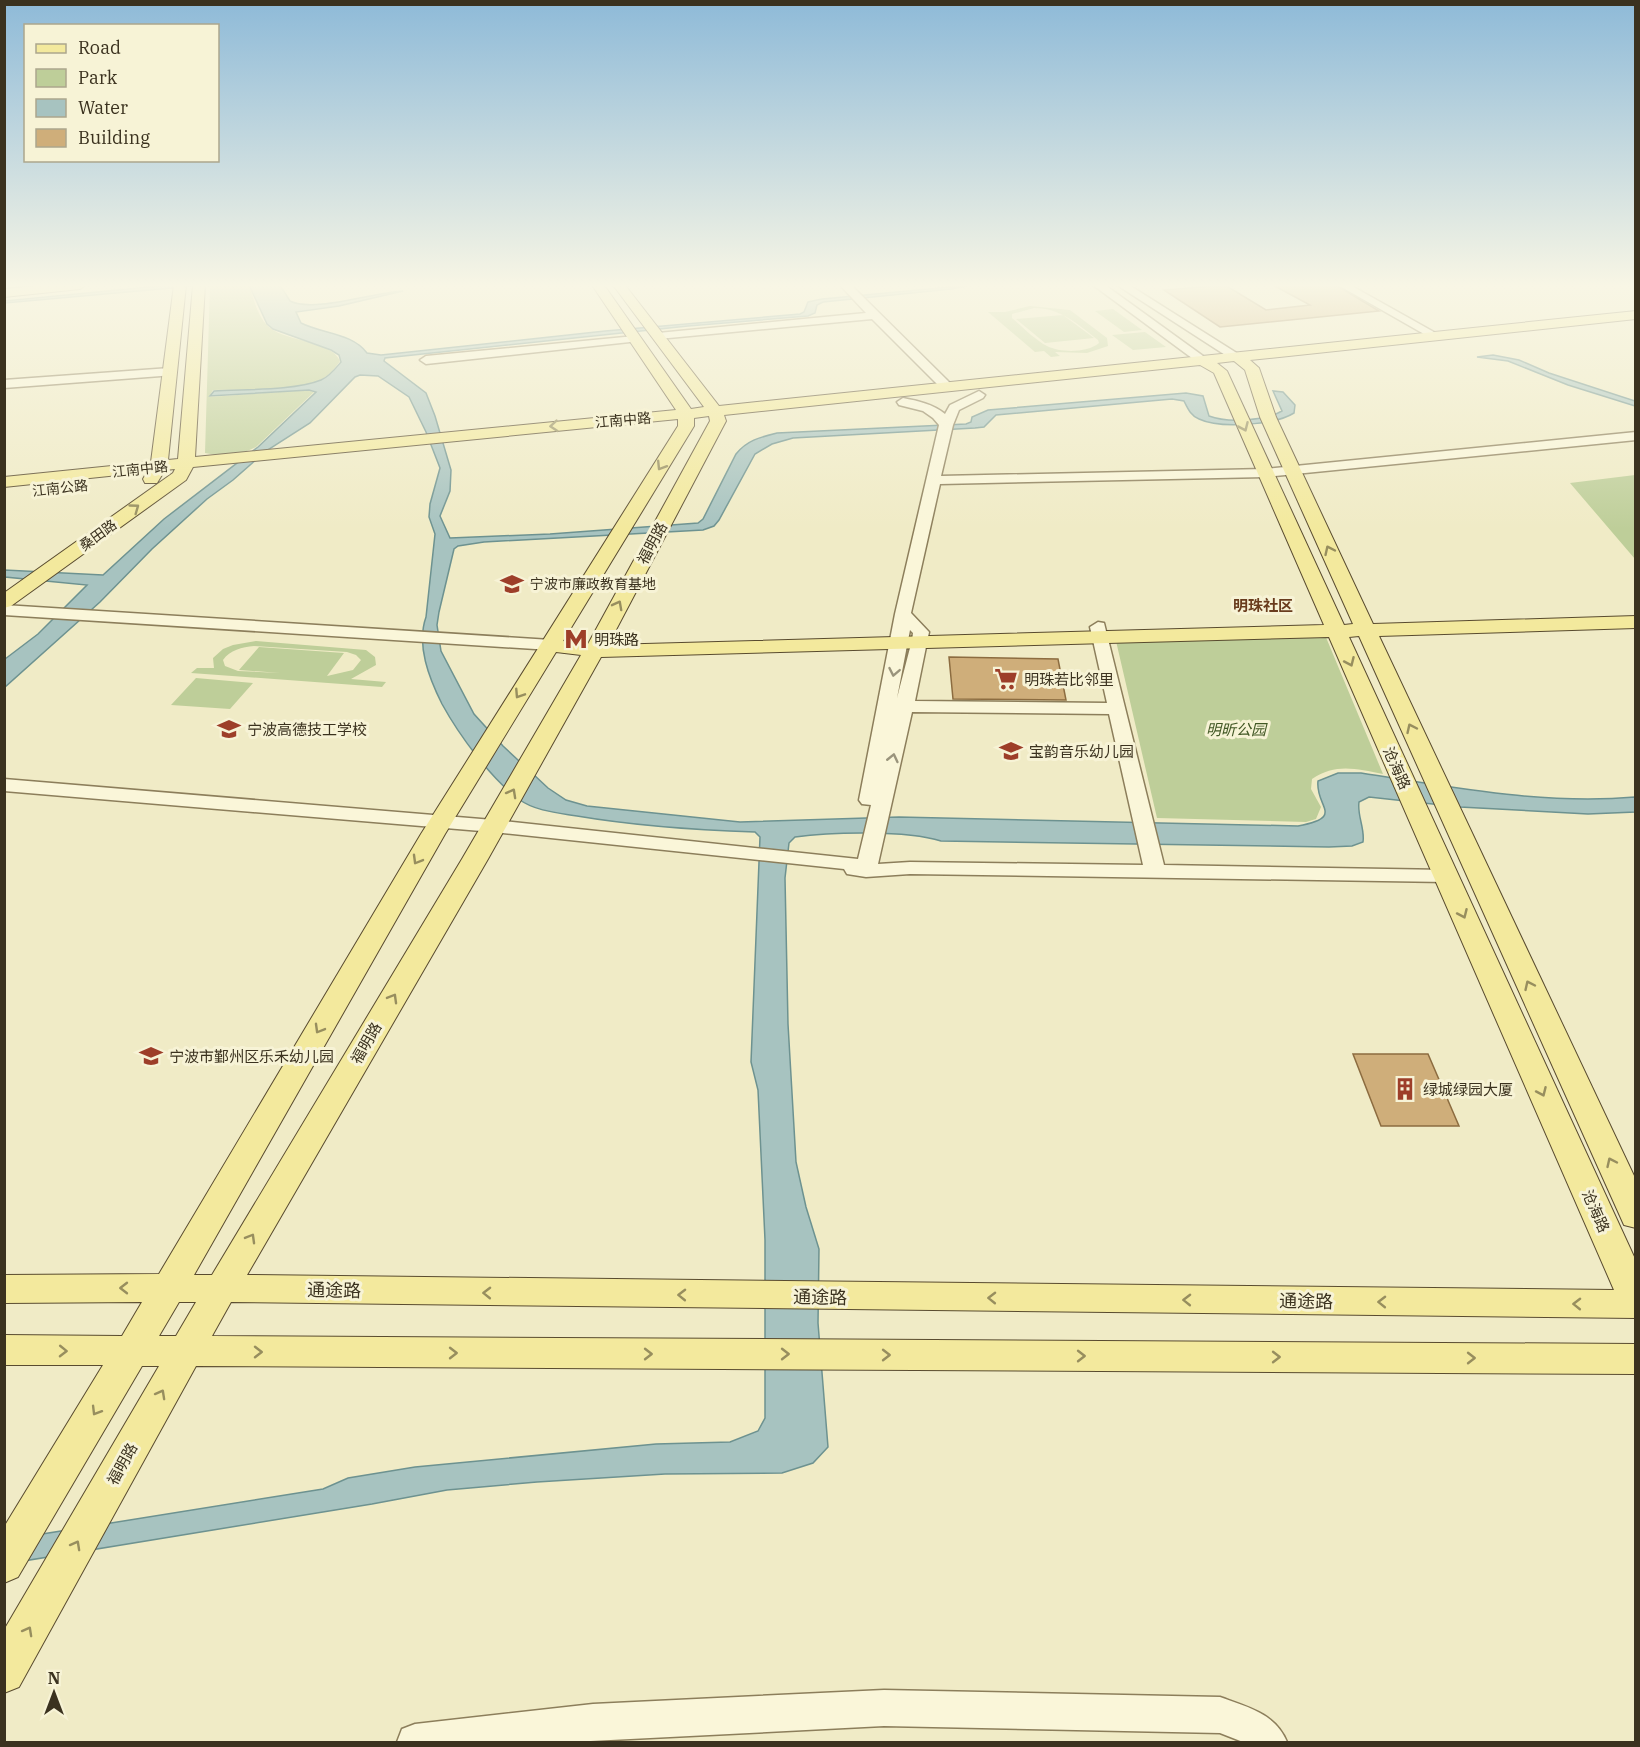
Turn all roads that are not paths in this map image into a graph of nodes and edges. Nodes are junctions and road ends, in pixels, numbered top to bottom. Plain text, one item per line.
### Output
1 (1212, 366) edge
2 (171, 367) edge
3 (192, 367) edge
4 (652, 367) edge
5 (680, 367) edge
6 (927, 367) edge
7 (1205, 367) edge
8 (1208, 367) edge
9 (1247, 367) edge
10 (170, 372) junction
11 (4, 384) edge
12 (947, 387) junction
13 (979, 395) junction
14 (903, 402) junction
15 (716, 416) junction
16 (686, 420) junction
17 (946, 428) junction
18 (1635, 436) edge
19 (421, 445) junction
20 (245, 463) junction
21 (183, 470) junction
22 (1293, 471) junction
23 (224, 472) joint
24 (155, 473) junction
25 (1265, 474) junction
26 (934, 480) junction
27 (4, 482) edge
28 (4, 495) edge
29 (4, 584) edge
30 (4, 602) edge
31 (4, 610) edge
32 (1635, 611) edge
33 (1635, 622) edge
34 (1363, 624) junction
35 (1333, 625) junction
36 (1099, 632) junction
37 (909, 633) junction
38 (551, 645) junction
39 (596, 647) junction
40 (896, 706) junction
41 (1117, 709) junction
42 (4, 785) edge
43 (4, 797) edge
44 (436, 828) junction
45 (490, 832) junction
46 (861, 857) junction
47 (1155, 872) junction
48 (1446, 876) junction
49 (1635, 1216) edge
50 (169, 1288) junction
51 (4, 1289) edge
52 (221, 1289) junction
53 (1635, 1302) edge
54 (4, 1350) edge
55 (131, 1351) junction
56 (185, 1351) junction
57 (1635, 1359) edge
58 (4, 1564) edge
59 (4, 1672) edge
60 (415, 1743) edge
61 (1269, 1743) edge

1 -> 25 main road, 沧海路
2 - 10 main road
3 - 21 main road
4 - 16 main road
5 - 15 main road
6 - 12 street
7 - 12 main road, 江南中路
8 - 13 main road, 江南中路
9 - 22 main road, 沧海路
10 - 11 street
10 - 24 main road
12 - 15 main road, 江南中路
13 - 14 main road, 江南中路
13 - 17 street
14 - 15 main road, 江南中路
14 - 17 street
15 - 16 main road, 江南中路
39 -> 15 main road, 福明路
16 - 19 main road, 江南中路
16 -> 38 main road, 福明路
17 - 26 street
18 - 22 street
19 - 20 main road, 江南中路
19 - 20 main road, 江南中路
20 - 21 main road, 江南中路
20 - 23 main road, 江南中路
21 - 23 main road, 江南公路
21 - 24 main road, 江南公路
30 -> 21 main road, 桑田路
22 - 25 street
34 -> 22 main road, 沧海路
24 - 27 main road, 江南中路
24 - 28 main road, 江南公路
24 - 29 main road, 桑田路
25 - 26 street
25 - 35 main road, 沧海路
26 - 37 street
31 - 38 street
32 - 34 main road
33 - 34 main road
34 - 35 main road
49 -> 34 main road, 沧海路
35 - 36 main road
35 -> 48 main road, 沧海路
36 - 37 main road
36 - 41 street
37 - 39 main road
37 - 40 street
38 - 39 main road
38 -> 44 main road, 福明路
45 -> 39 main road, 福明路
40 - 41 street
40 - 46 street
41 - 47 street
42 - 44 street
43 - 44 street
44 - 45 street
44 -> 50 main road, 福明路
45 - 46 street
52 -> 45 main road, 福明路
46 - 47 street
47 - 48 street
48 -> 53 main road, 沧海路
50 -> 51 main road, 通途路
50 - 52 main road, 通途路
50 - 55 main road, 福明路
53 -> 52 main road, 通途路
52 - 56 main road, 福明路
54 -> 55 main road
55 - 56 main road
55 -> 58 main road, 福明路
56 -> 57 main road
59 -> 56 main road, 福明路
60 - 61 street

